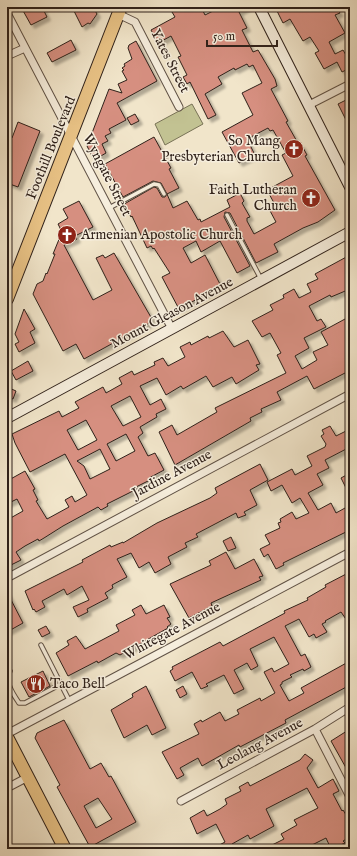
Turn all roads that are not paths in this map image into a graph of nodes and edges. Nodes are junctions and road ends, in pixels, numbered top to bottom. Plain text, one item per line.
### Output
1 (259, 7) edge
2 (120, 10) edge
3 (7, 13) edge
4 (25, 48) junction
5 (7, 56) edge
6 (350, 84) edge
7 (309, 105) junction
8 (179, 107) dead end
9 (72, 136) junction
10 (350, 187) edge
11 (164, 194) dead end
12 (109, 208) junction
13 (227, 215) dead end
14 (350, 232) edge
15 (261, 280) junction
16 (7, 299) edge
17 (172, 329) junction
18 (350, 394) edge
19 (7, 418) edge
20 (350, 552) edge
21 (7, 578) edge
22 (41, 645) dead end
23 (10, 671) dead end
24 (61, 684) junction
25 (69, 700) junction
26 (350, 707) edge
27 (315, 729) junction
28 (7, 734) edge
29 (7, 737) edge
30 (28, 777) junction
31 (7, 788) edge
32 (350, 796) edge
33 (181, 801) dead end
34 (65, 849) edge

1 - 7 street
2 - 8 street, Yates Street
2 - 9 main road, Foothill Boulevard
3 - 4 street, Wyngate Street
4 - 5 street
4 - 9 street, Wyngate Street
6 - 7 street
7 - 10 street
9 - 12 street, Wyngate Street
9 - 16 main road, Foothill Boulevard
11 - 12 lane
12 - 17 street, Wyngate Street
13 - 15 lane
14 - 15 street, Mount Gleason Avenue
15 - 17 street, Mount Gleason Avenue
17 - 19 street, Mount Gleason Avenue
18 - 21 street, Jardine Avenue
20 - 25 street, Whitegate Avenue
22 - 24 lane
23 - 24 lane
24 - 25 lane
25 - 28 street, Whitegate Avenue
26 - 27 street, Leolang Avenue
27 - 32 street
27 - 33 street, Leolang Avenue
29 - 30 main road
30 - 31 street
30 - 34 main road

